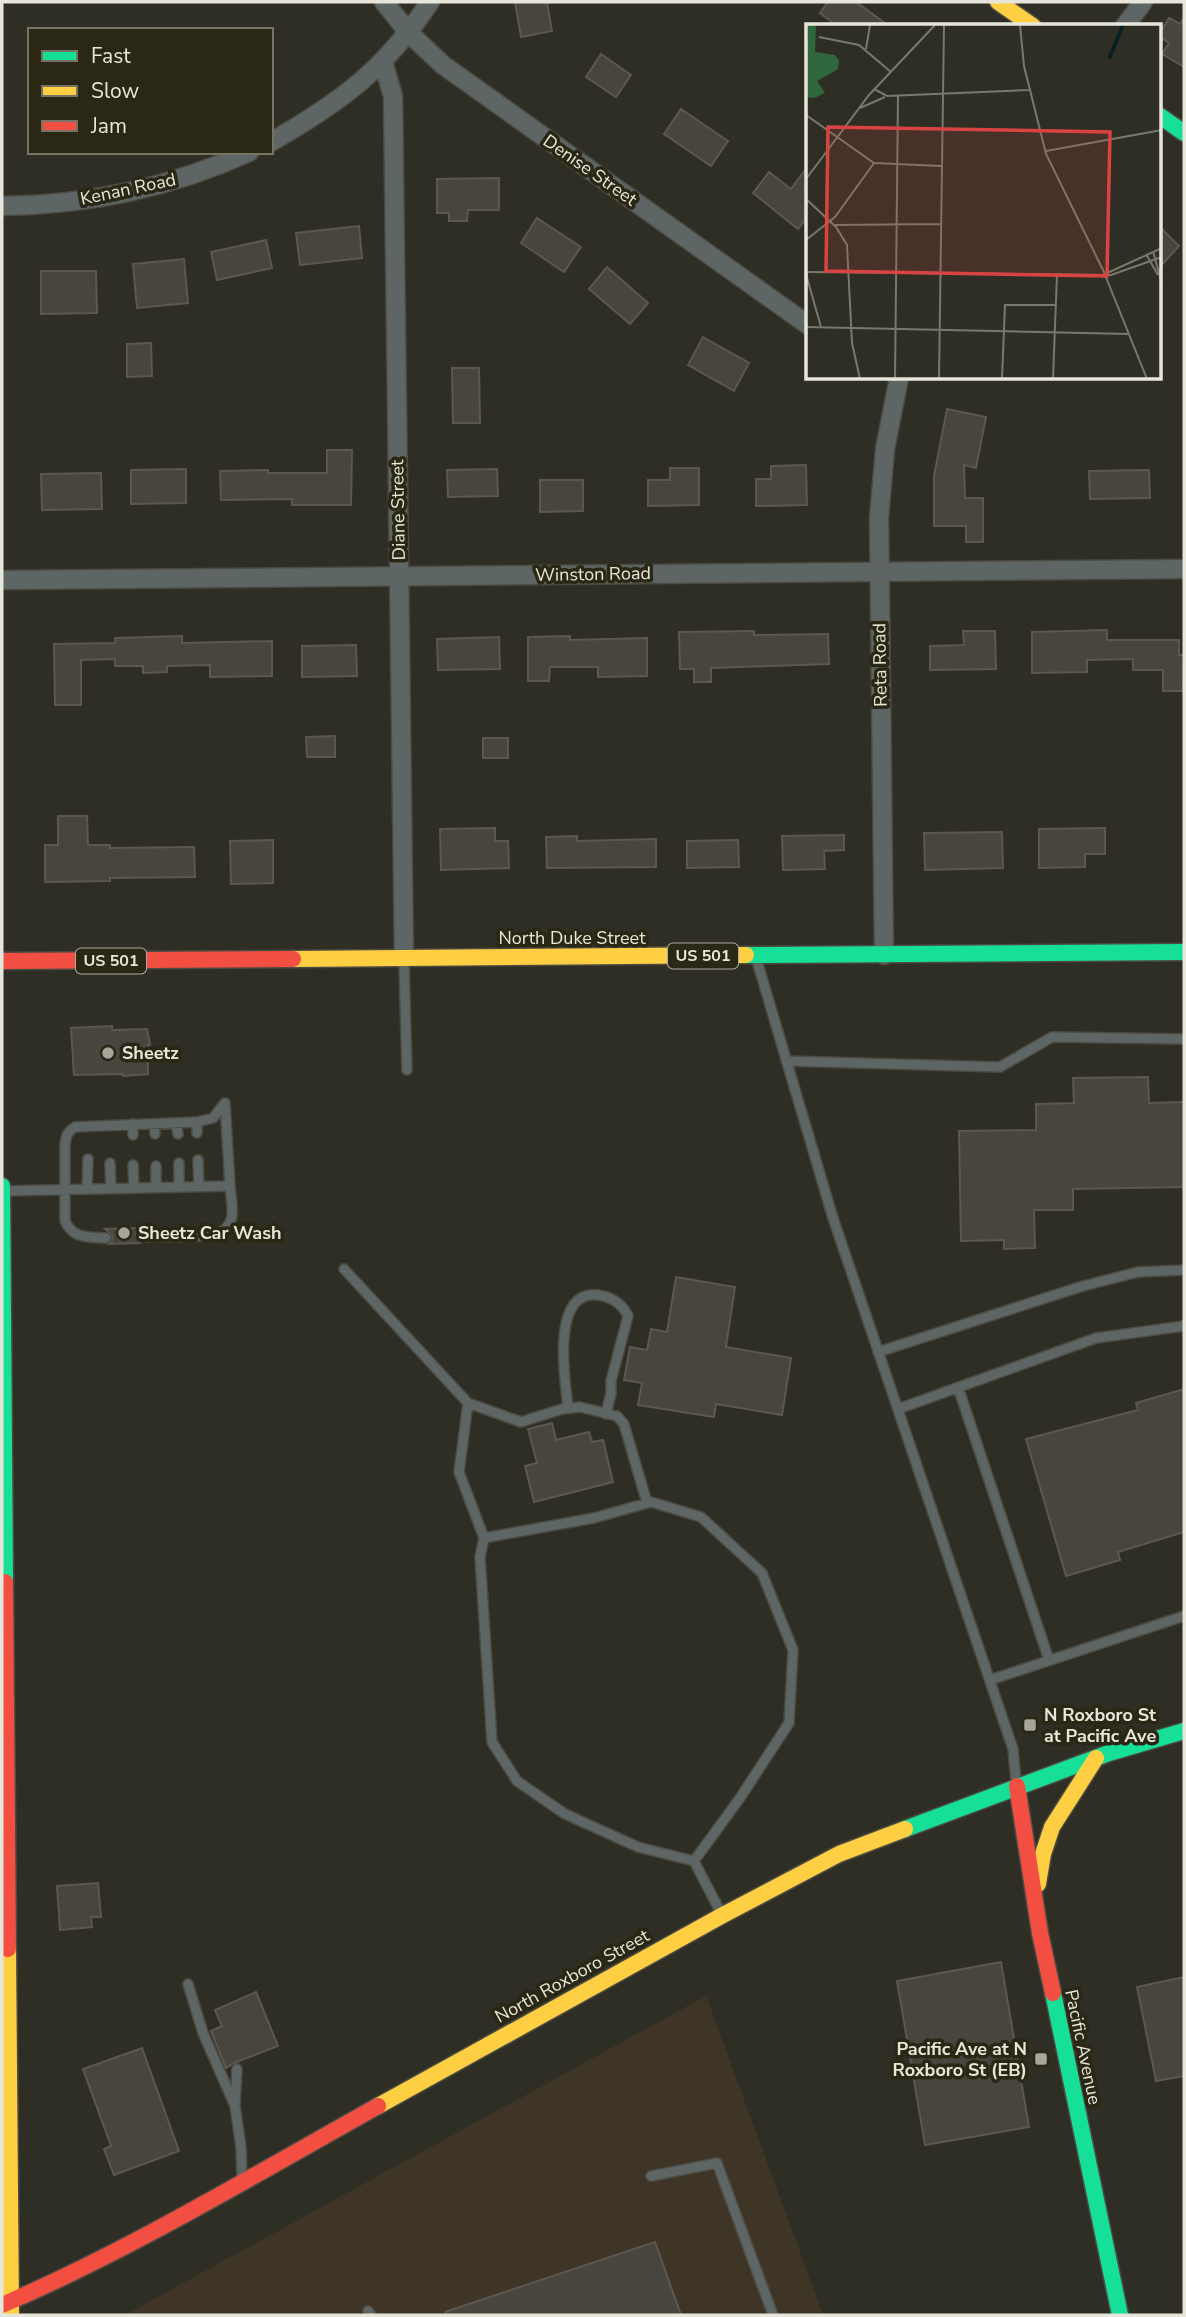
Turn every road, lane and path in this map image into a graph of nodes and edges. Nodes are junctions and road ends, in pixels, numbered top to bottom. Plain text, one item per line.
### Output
1 (384, 2) edge
2 (430, 2) edge
3 (998, 2) edge
4 (1143, 2) edge
5 (1030, 24) edge
6 (1126, 24) edge
7 (409, 33) junction
8 (383, 62) junction
9 (1162, 117) edge
10 (1184, 133) edge
11 (273, 141) edge
12 (245, 154) edge
13 (2, 206) edge
14 (806, 324) edge
15 (898, 380) edge
16 (1184, 569) edge
17 (879, 571) junction
18 (399, 576) junction
19 (2, 580) edge
20 (1184, 952) edge
21 (884, 955) junction
22 (755, 956) junction
23 (404, 959) junction
24 (2, 961) edge
25 (1184, 1039) edge
26 (786, 1061) junction
27 (407, 1070) dead end
28 (197, 1122) junction
29 (176, 1123) junction
30 (133, 1124) junction
31 (197, 1133) dead end
32 (178, 1134) dead end
33 (133, 1135) dead end
34 (88, 1159) dead end
35 (198, 1160) dead end
36 (110, 1163) dead end
37 (179, 1163) dead end
38 (133, 1165) dead end
39 (156, 1166) dead end
40 (2, 1186) edge
41 (230, 1186) junction
42 (179, 1187) junction
43 (199, 1187) junction
44 (134, 1188) junction
45 (156, 1188) junction
46 (87, 1189) junction
47 (111, 1189) junction
48 (65, 1190) junction
49 (2, 1191) edge
50 (2, 1215) edge
51 (143, 1237) dead end
52 (106, 1238) dead end
53 (344, 1269) dead end
54 (1184, 1270) edge
55 (1184, 1326) edge
56 (878, 1352) junction
57 (958, 1387) junction
58 (468, 1403) junction
59 (568, 1407) junction
60 (898, 1409) junction
61 (606, 1414) junction
62 (647, 1503) junction
63 (484, 1538) junction
64 (1184, 1616) edge
65 (1049, 1660) junction
66 (990, 1680) junction
67 (1184, 1731) edge
68 (1096, 1758) junction
69 (1017, 1786) junction
70 (694, 1861) junction
71 (4, 1901) edge
72 (1035, 1902) junction
73 (723, 1915) junction
74 (188, 1984) dead end
75 (237, 2069) dead end
76 (235, 2106) junction
77 (651, 2176) dead end
78 (242, 2182) junction
79 (8, 2307) edge
80 (25, 2315) edge
81 (773, 2315) edge
82 (1119, 2315) edge

1 - 7 street, Denise Street
2 - 7 street
3 - 5 main road
4 - 6 street
7 - 8 street
7 - 14 street, Denise Street
8 - 11 street
8 - 18 street, Diane Street
9 - 10 main road
12 - 13 street, Kenan Road
15 - 17 street, Reta Road
16 - 17 street, Winston Road
17 - 18 street, Winston Road
17 - 21 street, Reta Road
18 - 19 street, Winston Road
18 - 23 street, Diane Street
20 - 21 main road, North Duke Street / US 501
21 - 22 main road, North Duke Street / US 501
22 - 23 main road, North Duke Street / US 501
22 - 26 lane
23 - 24 main road, North Duke Street / US 501
23 - 27 lane
25 - 26 lane
26 - 56 lane
28 - 29 lane
28 - 31 lane
28 - 41 lane
29 - 30 lane
29 - 32 lane
30 - 33 lane
30 - 48 lane
34 - 46 lane
35 - 43 lane
36 - 47 lane
37 - 42 lane
38 - 44 lane
39 - 45 lane
40 - 49 main road
41 - 43 lane
41 - 51 lane
42 - 43 lane
42 - 45 lane
44 - 45 lane
44 - 47 lane
46 - 47 lane
46 - 48 lane
48 - 49 lane
48 - 52 lane
49 - 50 main road
50 - 71 main road
53 - 58 lane
54 - 56 lane
55 - 57 lane
56 - 60 lane
57 - 60 lane
57 - 65 lane
58 - 59 lane
58 - 63 lane
59 - 61 lane
59 - 61 lane
60 - 66 lane
61 - 62 lane
62 - 63 lane
62 - 70 lane
63 - 70 lane
64 - 65 lane
65 - 66 lane
66 - 69 lane
67 - 68 main road, North Roxboro Street
68 - 69 main road, North Roxboro Street
68 - 72 main road
69 - 72 main road, Pacific Avenue
69 - 73 main road, North Roxboro Street
70 - 73 lane
71 - 79 main road
72 - 82 main road, Pacific Avenue
73 - 78 main road, North Roxboro Street
74 - 76 lane
75 - 76 lane
76 - 78 lane
77 - 81 lane
78 - 79 main road, North Roxboro Street
79 - 80 main road

